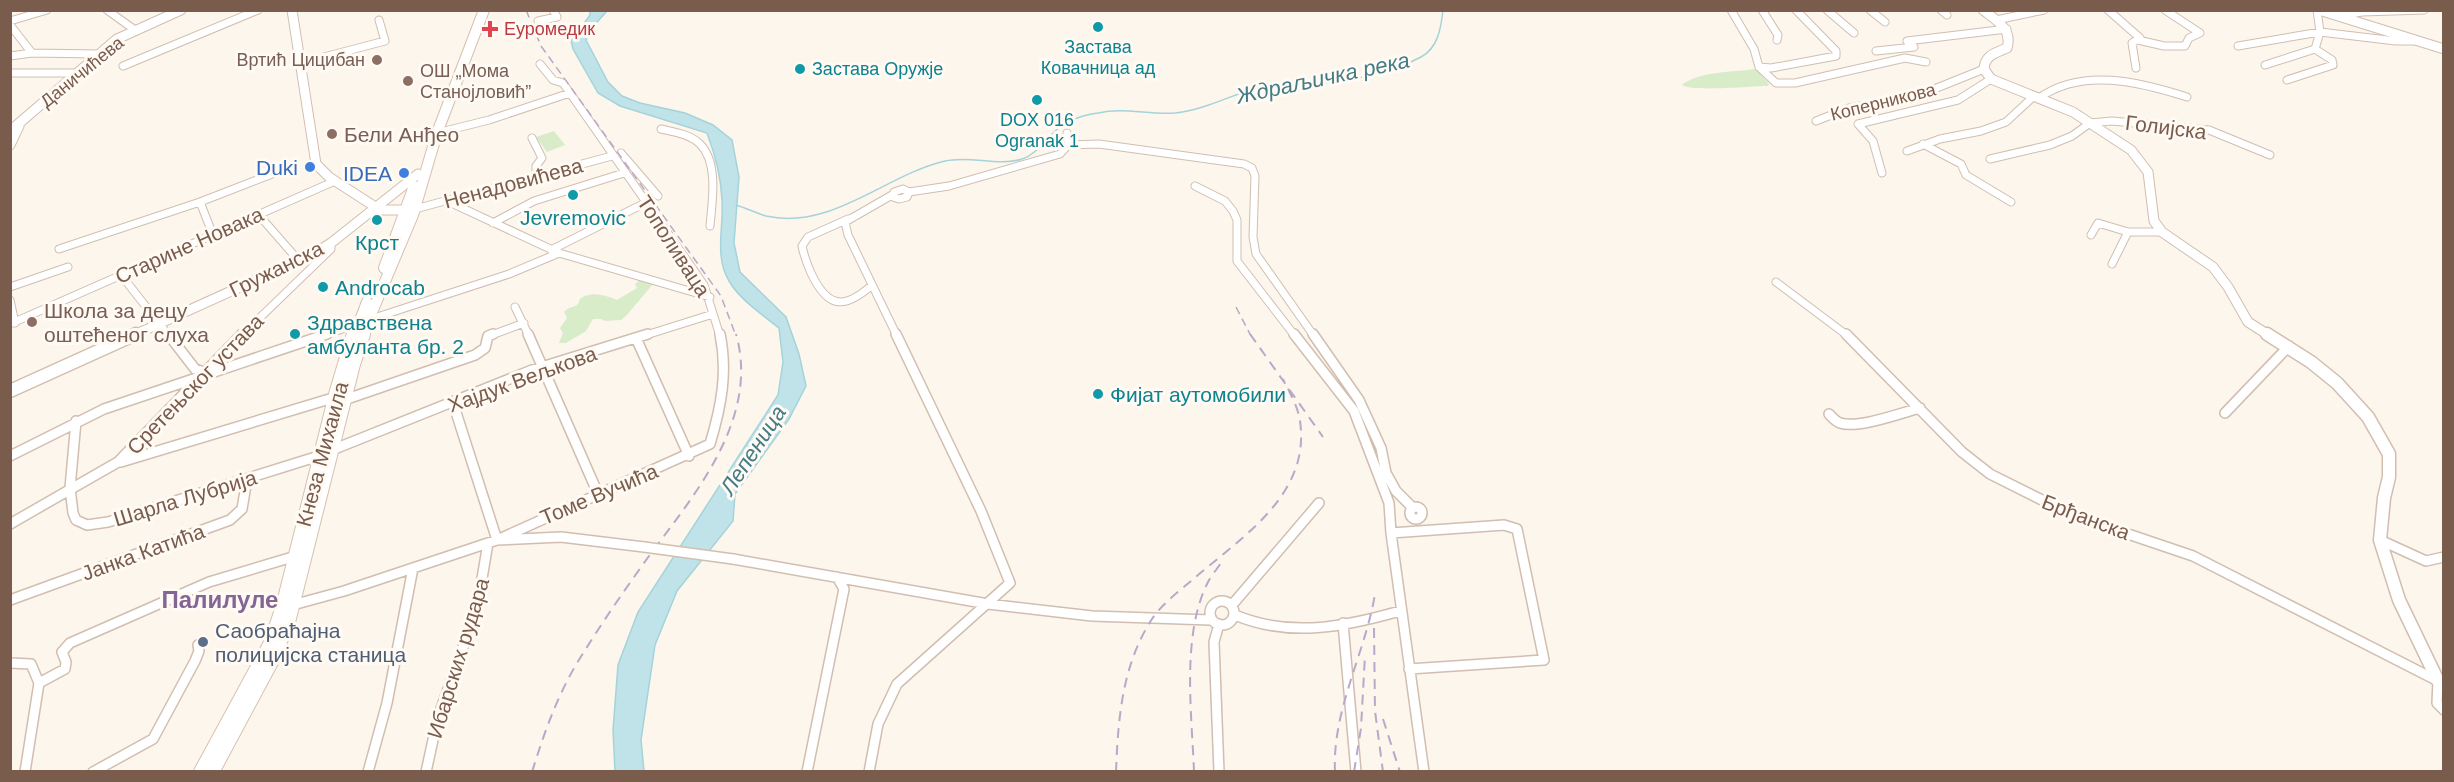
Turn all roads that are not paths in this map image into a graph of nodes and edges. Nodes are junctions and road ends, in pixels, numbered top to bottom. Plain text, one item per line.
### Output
1 (47, 10) edge
2 (107, 10) edge
3 (181, 10) edge
4 (258, 10) edge
5 (292, 10) edge
6 (484, 10) edge
7 (553, 10) edge
8 (1731, 10) edge
9 (1762, 10) edge
10 (1796, 10) edge
11 (1827, 10) edge
12 (1870, 10) edge
13 (1983, 10) edge
14 (2044, 10) edge
15 (2108, 10) edge
16 (2165, 10) edge
17 (2318, 10) edge
18 (2424, 10) edge
19 (2031, 12) edge
20 (2339, 16) junction
21 (379, 20) dead end
22 (1996, 20) junction
23 (538, 21) dead end
24 (1885, 22) dead end
25 (10, 23) edge
26 (2007, 29) junction
27 (135, 30) junction
28 (2320, 32) junction
29 (1854, 33) dead end
30 (1777, 40) dead end
31 (2138, 40) junction
32 (2421, 41) junction
33 (2238, 46) dead end
34 (2315, 49) junction
35 (2444, 49) edge
36 (1876, 51) dead end
37 (32, 53) junction
38 (99, 54) junction
39 (10, 56) edge
40 (1926, 62) dead end
41 (301, 63) junction
42 (540, 64) dead end
43 (2265, 65) dead end
44 (123, 66) dead end
45 (1759, 67) junction
46 (2136, 68) dead end
47 (1984, 69) junction
48 (10, 73) edge
49 (77, 73) junction
50 (1991, 79) junction
51 (2287, 80) dead end
52 (570, 93) junction
53 (2036, 97) junction
54 (2187, 98) dead end
55 (1816, 121) dead end
56 (2093, 123) junction
57 (661, 129) dead end
58 (437, 133) junction
59 (12, 134) edge
60 (1067, 134) dead end
61 (532, 138) dead end
62 (1923, 144) junction
63 (10, 145) edge
64 (1068, 145) junction
65 (1907, 151) dead end
66 (621, 153) dead end
67 (2270, 155) dead end
68 (612, 156) junction
69 (1990, 159) dead end
70 (285, 169) dead end
71 (624, 173) junction
72 (1882, 173) dead end
73 (418, 174) junction
74 (536, 176) junction
75 (335, 182) junction
76 (1195, 186) dead end
77 (658, 196) dead end
78 (447, 201) junction
79 (200, 202) junction
80 (284, 202) joint
81 (647, 202) junction
82 (2011, 202) dead end
83 (377, 207) junction
84 (411, 207) junction
85 (258, 214) junction
86 (848, 219) junction
87 (493, 223) junction
88 (710, 226) dead end
89 (2128, 232) junction
90 (2162, 232) junction
91 (213, 235) junction
92 (2091, 235) dead end
93 (331, 243) junction
94 (59, 249) dead end
95 (555, 251) junction
96 (299, 261) junction
97 (2112, 264) dead end
98 (68, 267) dead end
99 (122, 276) junction
100 (1776, 282) dead end
101 (872, 285) junction
102 (10, 287) edge
103 (710, 297) junction
104 (10, 300) edge
105 (515, 307) dead end
106 (713, 314) junction
107 (362, 322) junction
108 (13, 323) edge
109 (159, 323) junction
110 (524, 323) junction
111 (636, 338) junction
112 (2289, 346) junction
113 (544, 366) junction
114 (206, 373) junction
115 (10, 391) edge
116 (340, 398) junction
117 (453, 403) junction
118 (1920, 408) junction
119 (2225, 413) dead end
120 (1828, 414) dead end
121 (76, 421) junction
122 (703, 450) joint
123 (327, 453) junction
124 (10, 456) edge
125 (689, 456) junction
126 (118, 462) junction
127 (247, 479) junction
128 (70, 491) junction
129 (599, 496) junction
130 (1319, 503) dead end
131 (1413, 508) dead end
132 (10, 524) edge
133 (1391, 533) junction
134 (519, 534) junction
135 (2380, 540) junction
136 (492, 542) junction
137 (296, 556) junction
138 (2444, 557) edge
139 (413, 568) junction
140 (837, 577) junction
141 (10, 600) edge
142 (988, 604) junction
143 (1232, 605) junction
144 (288, 606) junction
145 (1400, 611) junction
146 (1235, 615) junction
147 (1215, 622) junction
148 (1343, 623) junction
149 (198, 645) dead end
150 (10, 663) edge
151 (1409, 669) junction
152 (2440, 682) edge
153 (39, 683) junction
154 (2444, 710) edge
155 (25, 771) edge
156 (93, 771) edge
157 (201, 771) edge
158 (212, 771) edge
159 (368, 771) edge
160 (426, 771) edge
161 (807, 771) edge
162 (869, 771) edge
163 (1219, 771) edge
164 (1356, 771) edge
165 (1424, 771) edge

1 - 25 street
2 - 27 street
3 - 27 street, Даничићева
4 - 44 street
5 - 41 street
6 - 58 main road, Кнеза Михаила
7 - 23 street
8 - 45 street
9 - 30 street
10 - 45 street
11 - 29 street
12 - 24 street
13 - 22 street
14 - 19 street
15 - 31 street
16 - 31 street
17 - 20 street
17 - 28 street
18 - 20 street
19 - 22 street
20 - 32 street
21 - 41 street
22 - 26 street
25 - 37 street
26 - 36 street
26 - 47 street
27 - 38 street, Даничићева
28 - 32 street
28 - 33 street
28 - 34 street
31 - 46 street
32 - 35 street
34 - 43 street
34 - 51 street
37 - 38 street
37 - 39 street
38 - 49 street, Даничићева
40 - 45 street
41 - 75 street
42 - 52 street, Тополиваца
47 - 50 street
47 - 55 street, Коперникова
48 - 49 street
49 - 59 street, Даничићева
50 - 53 street
50 - 72 street
52 - 58 street
52 - 68 street, Тополиваца
53 - 54 street
53 - 56 street
53 - 62 street
56 - 67 street, Голијска
56 - 69 street
56 - 90 street
57 - 88 street
58 - 73 main road, Кнеза Михаила
58 - 84 main road, Кнеза Михаила
59 - 63 street, Даничићева
60 - 64 street
61 - 74 street
62 - 65 street
62 - 82 street
64 - 86 street
64 - 131 street
66 - 77 street, Тополиваца
68 - 71 street, Тополиваца
68 - 74 street, Ненадовићева
70 - 79 street
71 - 81 street, Тополиваца
71 - 87 street
73 - 83 street, Гружанска
73 - 84 main road, Кнеза Михаила
74 - 78 street, Ненадовићева
75 - 80 street, Старине Новака
75 - 83 street
76 - 133 street
78 - 84 street, Ненадовићева
78 - 87 street
79 - 91 street
79 - 94 street
80 - 85 street, Старине Новака
81 - 95 street
81 - 103 street, Тополиваца
83 - 84 street
83 - 93 street, Гружанска
84 - 107 main road, Кнеза Михаила
85 - 91 street, Старине Новака
85 - 96 street
86 - 101 street
86 - 101 street
87 - 95 street
89 - 90 street
89 - 92 street
89 - 97 street
90 - 112 street
91 - 99 street, Старине Новака
93 - 96 street, Гружанска
93 - 114 street, Сретењског устава
95 - 103 street
95 - 107 street
96 - 109 street, Гружанска
98 - 102 street
99 - 108 street, Старине Новака
99 - 109 street
100 - 118 street, Брђанска
101 - 142 street
103 - 106 street, Тополиваца
104 - 108 street
105 - 110 street
106 - 111 street, Хајдук Вељкова
106 - 122 street, Тополиваца
107 - 114 street
107 - 116 main road, Кнеза Михаила
109 - 114 street
109 - 115 street, Гружанска
110 - 113 street
110 - 116 street
111 - 113 street, Хајдук Вељкова
111 - 125 street
112 - 119 street
112 - 135 street
113 - 117 street, Хајдук Вељкова
113 - 129 street
114 - 121 street
114 - 126 street, Сретењског устава
116 - 123 main road, Кнеза Михаила
116 - 126 street
117 - 123 street, Хајдук Вељкова
117 - 136 street
118 - 120 street
118 - 152 street, Брђанска
121 - 124 street
121 - 128 street
122 - 125 street, Томе Вучића
123 - 127 street, Шарла Лубрија
123 - 137 main road, Кнеза Михаила
123 - 144 main road, Кнеза Михаила
125 - 129 street, Томе Вучића
126 - 128 street, Сретењског устава
127 - 128 street, Шарла Лубрија
127 - 141 street, Јанка Катића
128 - 132 street, Сретењског устава
129 - 134 street, Томе Вучића
130 - 143 street
133 - 145 street
133 - 151 street
134 - 136 street, Томе Вучића
134 - 140 street, Томе Вучића, bridge
135 - 138 street
135 - 152 street
136 - 139 street, Томе Вучића
136 - 160 street, Ибарских рудара
137 - 144 main road, Кнеза Михаила
137 - 153 street
139 - 144 street, Томе Вучића
139 - 159 street
140 - 142 street, Томе Вучића
140 - 161 street
142 - 147 street, Томе Вучића
142 - 162 street
143 - 146 street
143 - 147 street
144 - 157 main road, Кнеза Михаила
144 - 158 main road, Кнеза Михаила
145 - 148 street
145 - 151 street
146 - 147 street
146 - 148 street
147 - 163 street
148 - 164 street
149 - 156 street
150 - 153 street
151 - 165 street
152 - 154 street
153 - 155 street

